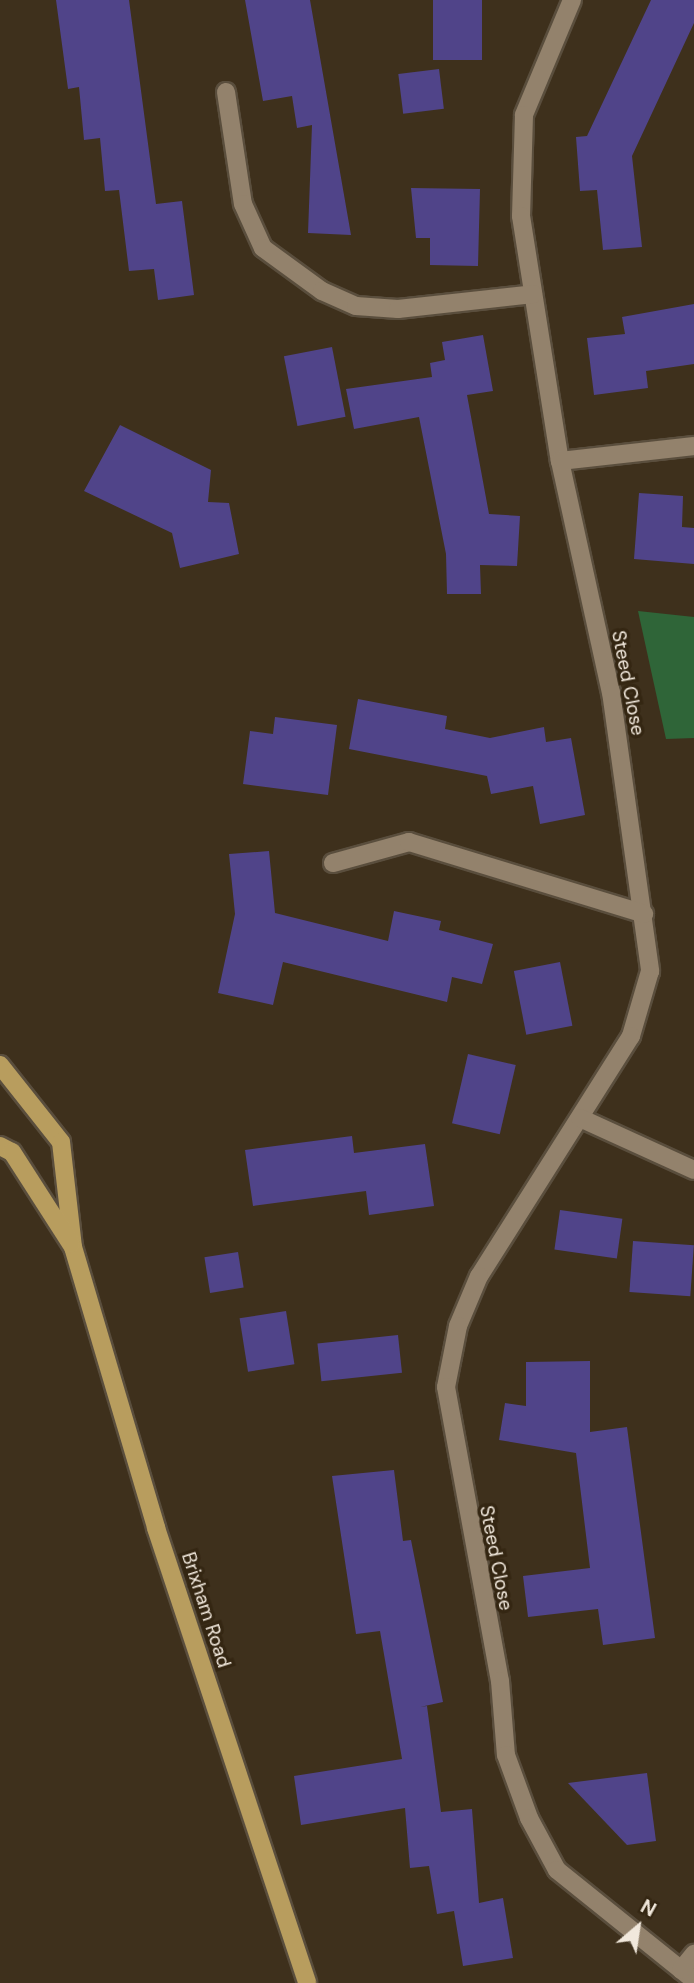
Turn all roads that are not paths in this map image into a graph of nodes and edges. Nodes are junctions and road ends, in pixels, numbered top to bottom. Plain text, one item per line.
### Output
1 (572, 0) edge
2 (226, 92) dead end
3 (533, 294) junction
4 (694, 446) edge
5 (560, 461) junction
6 (333, 863) dead end
7 (644, 914) junction
8 (0, 1065) edge
9 (580, 1118) junction
10 (0, 1146) edge
11 (694, 1170) edge
12 (73, 1247) junction
13 (694, 1954) edge
14 (688, 1975) edge
15 (307, 1983) edge

1 - 3 street, Steed Close
2 - 3 street
3 - 5 street, Steed Close
4 - 5 street
5 - 7 street, Steed Close
6 - 7 street
7 - 9 street, Steed Close
8 - 12 main road, Brixham Road
9 - 11 street
9 - 14 street, Steed Close
10 - 12 main road, Brixham Road
12 - 15 main road, Brixham Road
13 - 14 street, Steed Close

